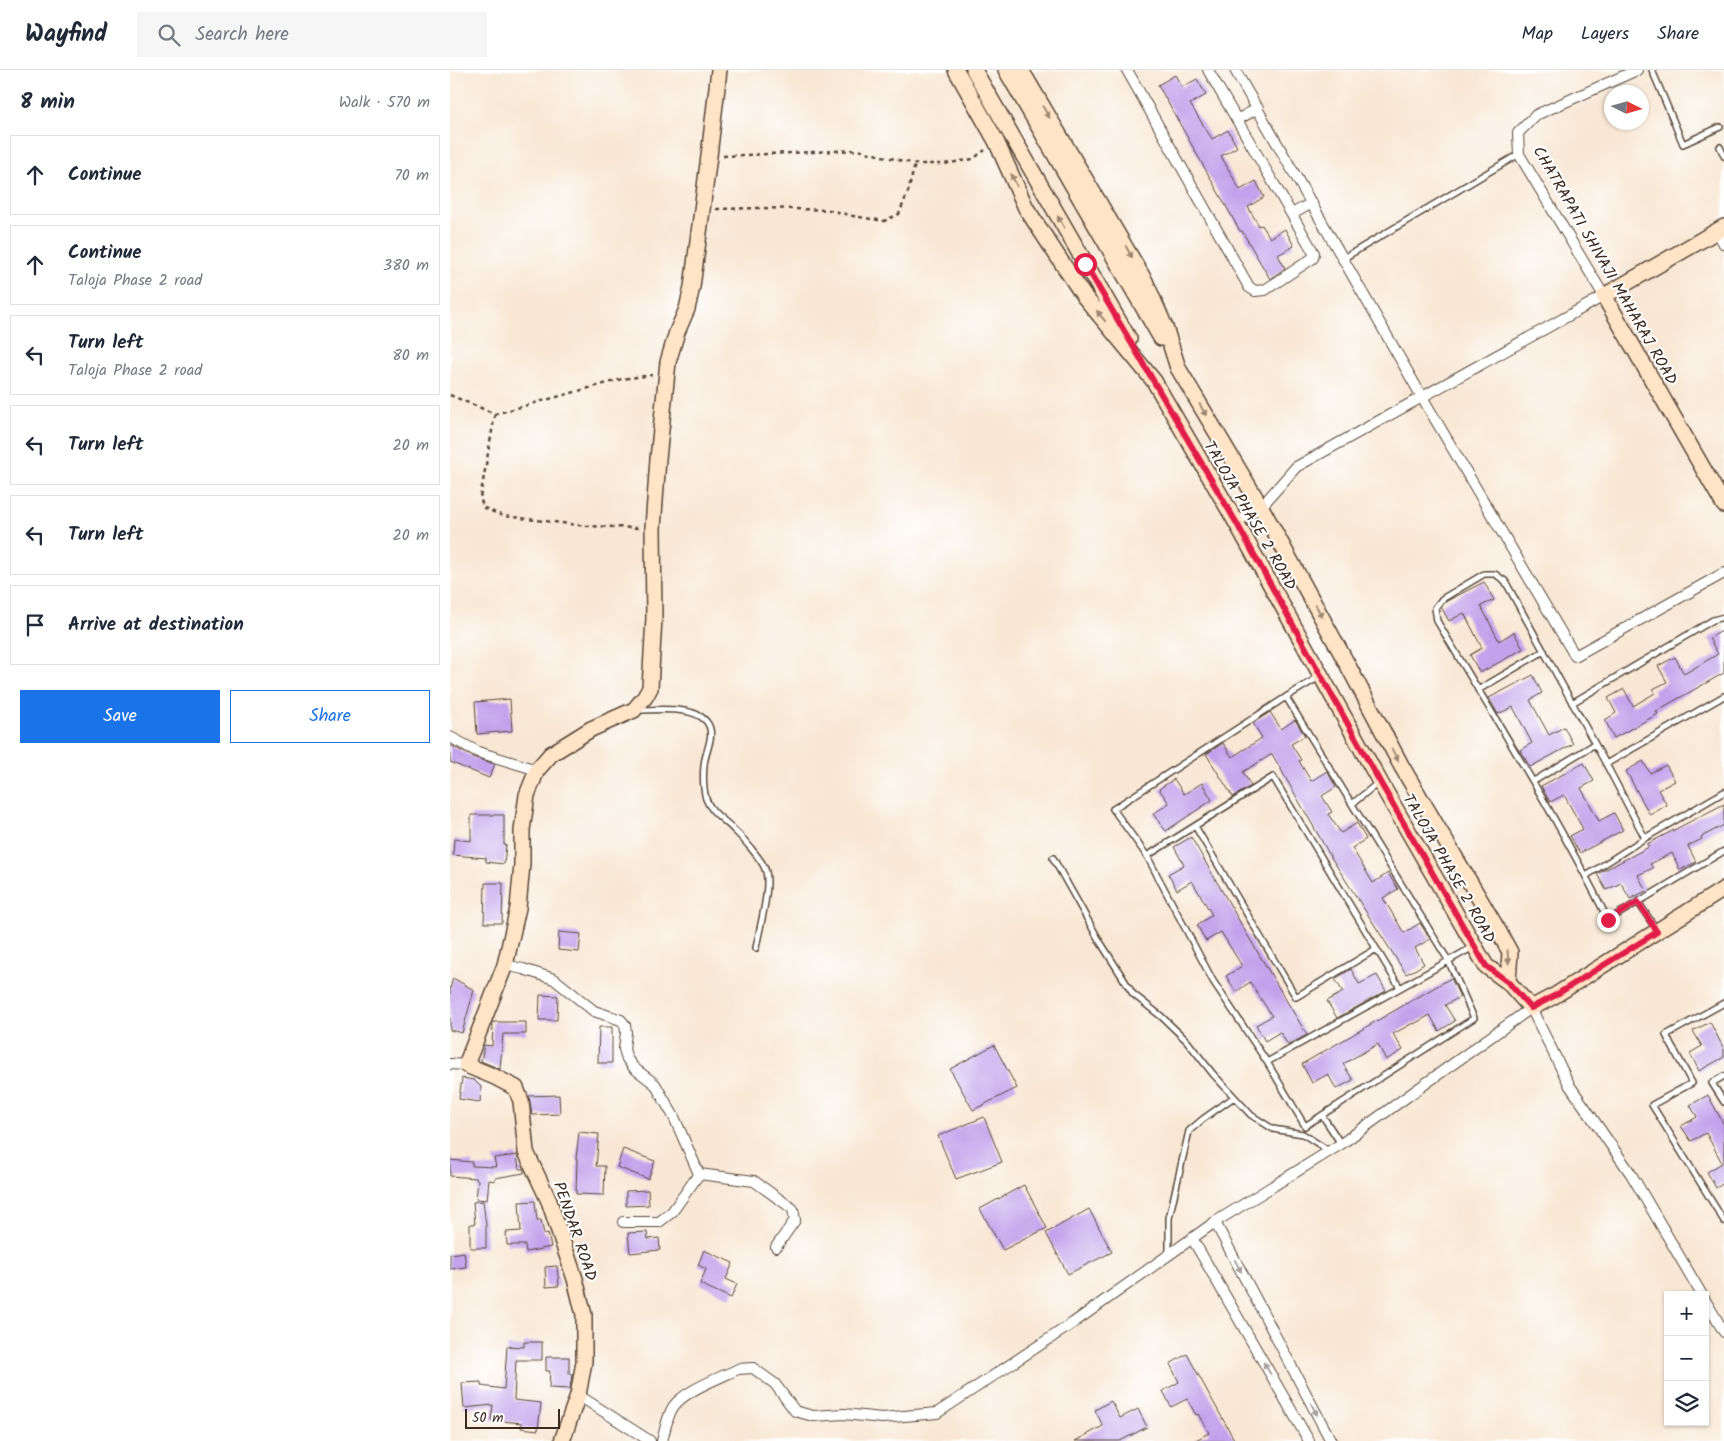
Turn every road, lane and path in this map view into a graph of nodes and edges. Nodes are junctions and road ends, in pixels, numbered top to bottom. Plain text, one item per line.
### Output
1 (719, 70) edge
2 (956, 70) edge
3 (974, 70) edge
4 (1006, 70) edge
5 (1021, 70) edge
6 (1128, 70) edge
7 (1208, 70) edge
8 (1236, 70) edge
9 (1637, 70) edge
10 (1652, 70) edge
11 (1258, 108) junction
12 (1237, 120) junction
13 (1720, 127) dead end
14 (996, 141) junction
15 (1720, 147) dead end
16 (1519, 154) junction
17 (709, 156) junction
18 (1724, 156) edge
19 (915, 164) junction
20 (1312, 203) junction
21 (702, 210) junction
22 (1292, 214) junction
23 (1722, 234) edge
24 (1344, 258) junction
25 (1604, 296) junction
26 (1178, 368) junction
27 (666, 374) junction
28 (1154, 381) junction
29 (450, 395) edge
30 (1422, 397) junction
31 (495, 414) junction
32 (1724, 505) edge
33 (1261, 507) junction
34 (1236, 522) junction
35 (653, 528) junction
36 (1724, 574) edge
37 (1724, 617) edge
38 (1544, 651) junction
39 (1322, 676) junction
40 (1478, 690) junction
41 (1724, 696) edge
42 (1286, 697) junction
43 (1572, 703) junction
44 (634, 710) junction
45 (450, 737) edge
46 (1595, 744) junction
47 (1606, 764) junction
48 (537, 770) junction
49 (1534, 781) junction
50 (1380, 782) junction
51 (1724, 792) edge
52 (1352, 804) junction
53 (1195, 826) junction
54 (1644, 838) junction
55 (1724, 851) edge
56 (1147, 856) junction
57 (1054, 858) dead end
58 (1586, 876) junction
59 (1724, 889) edge
60 (1638, 902) junction
61 (1657, 932) junction
62 (1475, 946) junction
63 (756, 948) dead end
64 (1376, 949) junction
65 (1448, 960) junction
66 (505, 966) junction
67 (1508, 982) junction
68 (1400, 988) junction
69 (1724, 1002) edge
70 (1531, 1008) junction
71 (1267, 1062) junction
72 (450, 1064) edge
73 (466, 1065) junction
74 (1724, 1076) edge
75 (1234, 1097) junction
76 (1724, 1102) edge
77 (1322, 1115) junction
78 (1341, 1144) junction
79 (1329, 1151) junction
80 (699, 1174) junction
81 (1724, 1221) edge
82 (623, 1222) dead end
83 (1215, 1222) junction
84 (1192, 1238) junction
85 (776, 1247) dead end
86 (1169, 1255) junction
87 (1700, 1291) edge
88 (1709, 1307) edge
89 (1724, 1332) edge
90 (578, 1395) junction
91 (562, 1441) edge
92 (650, 1441) edge
93 (662, 1441) edge
94 (1309, 1441) edge
95 (1330, 1441) edge

1 - 17 street
2 - 14 street, TALOJA PHASE 2 ROAD
28 -> 3 street
4 - 26 street
5 -> 26 street, TALOJA PHASE 2 ROAD
6 - 22 street
7 - 12 street
8 - 11 street
9 - 16 street, CHATRAPATI SHIVAJI MAHARAJ ROAD
10 - 13 lane
11 - 12 street
11 - 20 street
12 - 22 street
14 - 19 path
28 -> 14 street, TALOJA PHASE 2 ROAD
15 - 18 lane
16 - 24 lane
16 - 25 street, CHATRAPATI SHIVAJI MAHARAJ ROAD
17 - 19 path
17 - 21 street
19 - 21 path
20 - 22 street
20 - 24 street
21 - 27 street
23 - 25 street
24 - 30 street
25 - 30 street
25 - 32 street, CHATRAPATI SHIVAJI MAHARAJ ROAD
26 -> 33 street, TALOJA PHASE 2 ROAD
27 - 31 path
27 - 35 street
28 - 34 street, TALOJA PHASE 2 ROAD
29 - 31 path
30 - 33 street
30 - 36 street
31 - 35 path
33 - 34 street
33 -> 67 street, TALOJA PHASE 2 ROAD
34 - 39 street, TALOJA PHASE 2 ROAD
35 - 44 street
37 - 43 lane
38 - 40 lane
38 - 40 lane
38 - 43 lane
39 - 42 lane
39 - 50 street, TALOJA PHASE 2 ROAD
40 - 49 lane
41 - 47 lane
42 - 52 lane
42 - 56 lane
43 - 46 lane
44 - 48 street
44 - 63 lane
45 - 48 street
46 - 47 lane
46 - 49 lane
47 - 54 lane
48 - 66 street
49 - 58 lane
50 - 52 lane
50 - 62 street, TALOJA PHASE 2 ROAD
51 - 54 lane
52 - 65 lane
53 - 56 lane
53 - 64 lane
53 - 64 lane
54 - 58 lane
55 - 60 lane
56 - 71 lane
57 - 75 lane
58 - 60 lane
59 - 61 street
60 - 61 lane
61 - 70 street
62 - 65 lane
62 - 67 street, TALOJA PHASE 2 ROAD
64 - 68 lane
65 - 68 lane
65 - 77 lane
66 - 73 street
66 - 80 street
67 - 70 street, TALOJA PHASE 2 ROAD
68 - 71 lane
69 - 81 lane
70 - 78 street
70 - 87 street
71 - 77 lane
72 - 73 street
73 - 90 street, PENDAR ROAD
74 - 76 lane
75 - 79 lane
75 - 86 lane
77 - 78 lane
78 - 79 street
79 - 83 street
80 - 82 street
80 - 85 street
83 - 84 street
83 -> 95 street
84 - 86 street
94 -> 84 street
86 - 93 street
88 - 89 street
90 - 91 street, PENDAR ROAD
90 - 92 street

